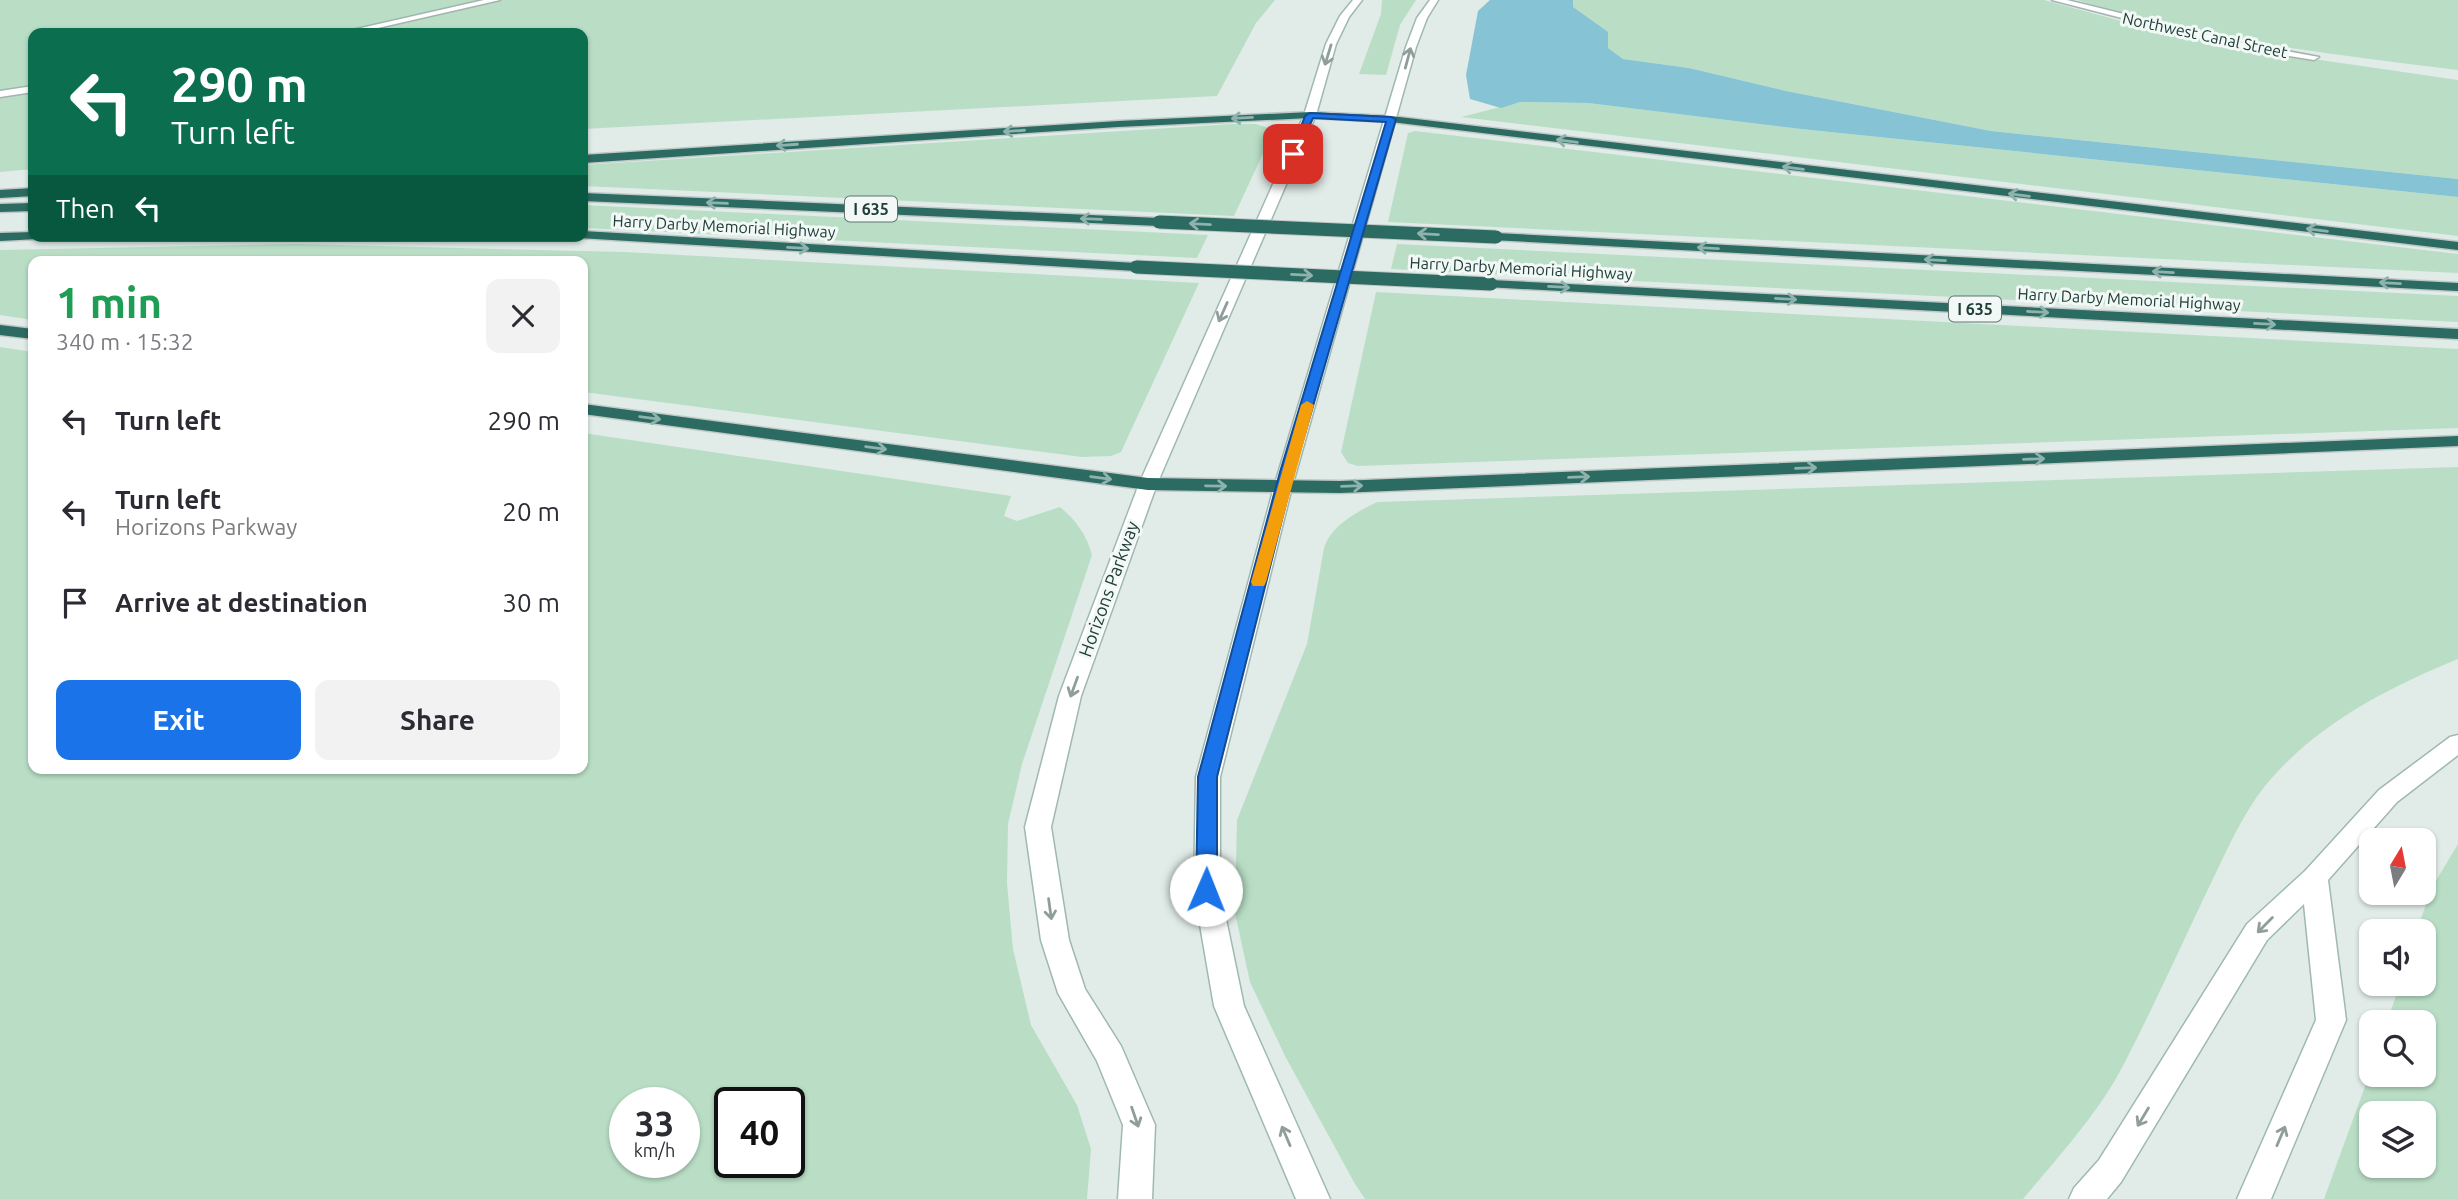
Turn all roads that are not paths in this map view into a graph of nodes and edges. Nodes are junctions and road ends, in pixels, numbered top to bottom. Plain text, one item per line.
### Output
1 (496, 0) edge
2 (1358, 0) edge
3 (1434, 0) edge
4 (2056, 0) edge
5 (368, 28) edge
6 (2314, 57) dead end
7 (28, 90) edge
8 (0, 94) edge
9 (1310, 116) junction
10 (1391, 119) junction
11 (588, 159) edge
12 (28, 192) edge
13 (0, 194) edge
14 (588, 197) edge
15 (28, 207) edge
16 (0, 208) edge
17 (588, 235) edge
18 (28, 236) edge
19 (0, 237) edge
20 (2458, 246) edge
21 (2458, 287) edge
22 (0, 330) edge
23 (28, 333) edge
24 (2458, 334) edge
25 (588, 410) edge
26 (2458, 442) edge
27 (1148, 484) junction
28 (1283, 487) junction
29 (2458, 743) edge
30 (2314, 878) junction
31 (1135, 1199) edge
32 (1313, 1199) edge
33 (2086, 1199) edge
34 (2253, 1199) edge

1 - 5 main road
2 -> 9 main road, Horizons Parkway
10 -> 3 main road
4 - 6 main road, Northwest Canal Street
7 - 8 main road
9 - 10 highway
9 -> 11 highway
9 -> 27 main road, Horizons Parkway
20 -> 10 highway
10 - 28 main road
12 - 13 highway
21 -> 14 highway, Harry Darby Memorial Highway / I 635, bridge
15 - 16 highway
17 -> 24 highway, Harry Darby Memorial Highway / I 635, bridge
18 - 19 highway
22 - 23 highway
25 -> 27 highway
28 -> 26 highway
27 -> 28 highway
27 -> 31 main road, Horizons Parkway
32 -> 28 main road
29 - 30 main road
30 -> 33 main road
34 -> 30 main road

